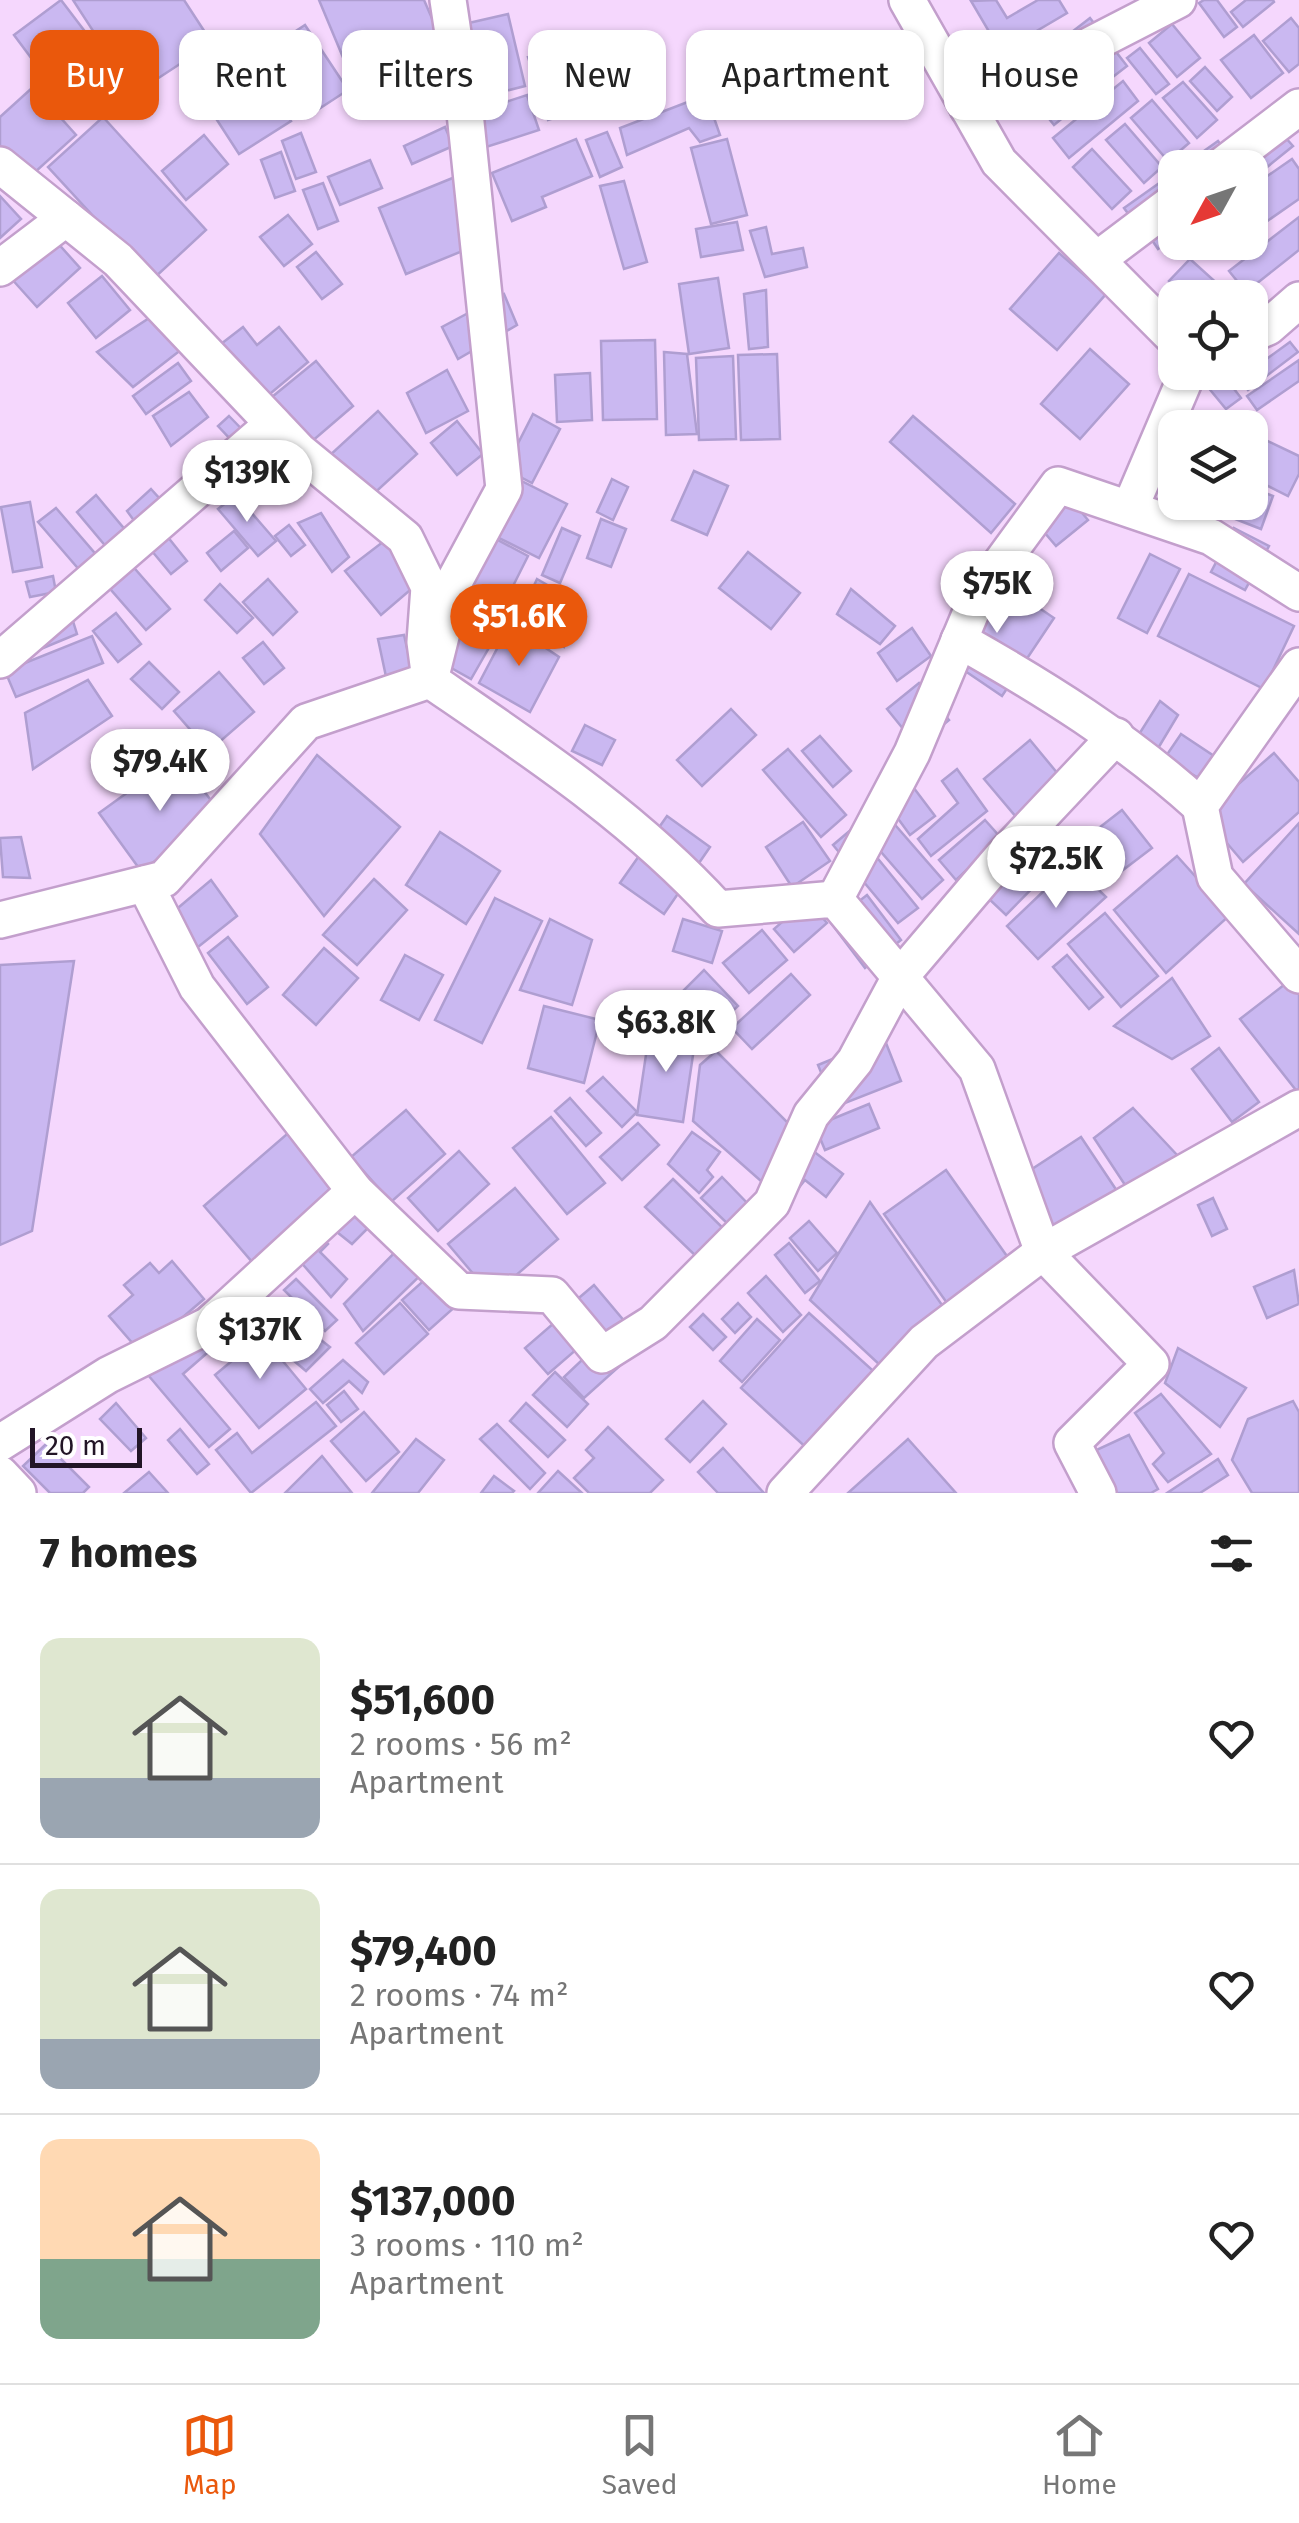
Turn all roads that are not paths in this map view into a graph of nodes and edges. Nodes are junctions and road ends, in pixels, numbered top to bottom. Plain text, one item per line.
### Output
1 (448, 0) edge
2 (907, 0) edge
3 (1178, 0) edge
4 (1114, 33) edge
5 (944, 66) edge
6 (1299, 107) edge
7 (975, 120) edge
8 (1243, 150) edge
9 (0, 166) edge
10 (1158, 214) edge
11 (66, 218) junction
12 (1098, 260) junction
13 (0, 268) edge
14 (1299, 300) edge
15 (1158, 322) edge
16 (1268, 328) edge
17 (1180, 390) edge
18 (273, 424) junction
19 (1136, 494) dead end
20 (1299, 593) edge
21 (960, 640) junction
22 (0, 660) edge
23 (1299, 666) edge
24 (430, 680) junction
25 (1116, 736) junction
26 (1200, 806) junction
27 (145, 884) junction
28 (834, 899) junction
29 (0, 920) edge
30 (1299, 975) edge
31 (900, 977) junction
32 (1299, 1108) edge
33 (355, 1191) junction
34 (1043, 1252) junction
35 (0, 1444) edge
36 (0, 1474) edge
37 (18, 1493) edge
38 (785, 1493) edge
39 (1098, 1493) edge

1 - 24 street
2 - 5 street
3 - 4 street
6 - 8 street
7 - 12 street
9 - 11 street
10 - 12 street
11 - 13 street
11 - 18 street
12 - 15 street
14 - 16 street
17 - 19 street
18 - 22 street
18 - 24 street
20 - 21 street
21 - 25 street
21 - 28 street
23 - 26 street
24 - 27 street
24 - 28 street
25 - 26 street
25 - 31 street
26 - 30 street
27 - 29 street
27 - 33 street
28 - 31 street
31 - 33 street
31 - 34 street
32 - 34 street
33 - 35 street
34 - 38 street
34 - 39 street
36 - 37 street

